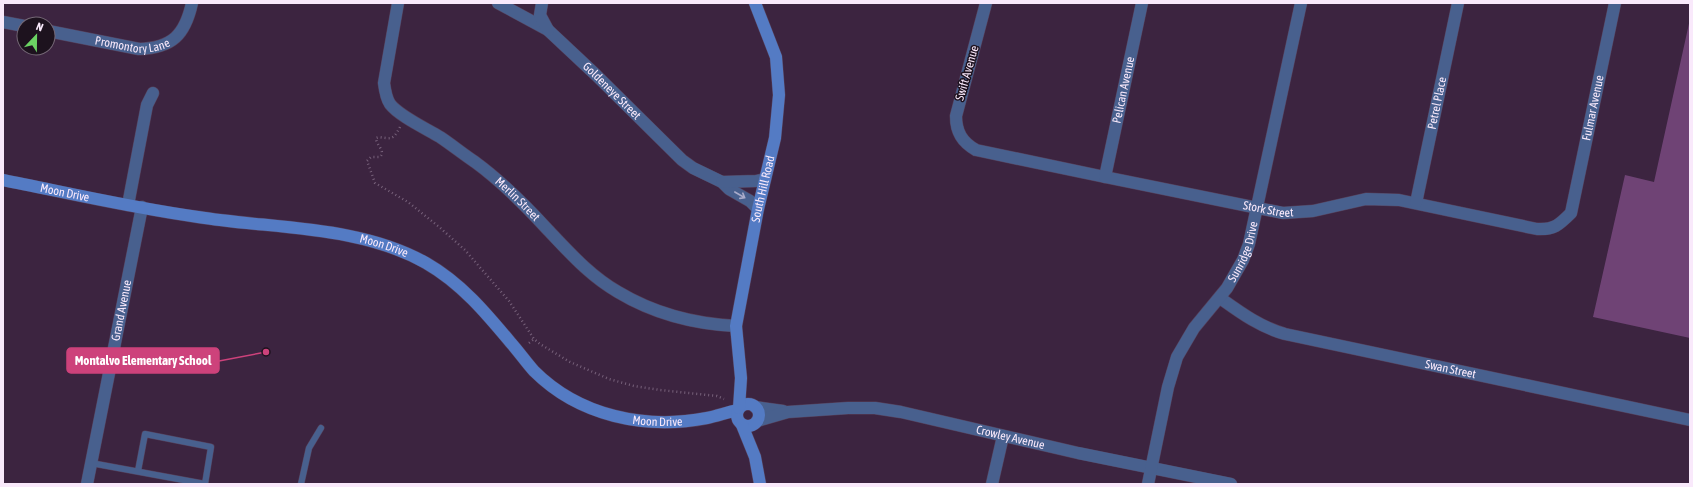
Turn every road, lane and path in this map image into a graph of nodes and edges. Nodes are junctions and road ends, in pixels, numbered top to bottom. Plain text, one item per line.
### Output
1 (192, 3) edge
2 (398, 3) edge
3 (498, 3) edge
4 (542, 3) edge
5 (755, 3) edge
6 (986, 3) edge
7 (1142, 3) edge
8 (1301, 3) edge
9 (1458, 3) edge
10 (1615, 3) edge
11 (3, 22) edge
12 (16, 24) edge
13 (548, 30) junction
14 (56, 33) edge
15 (153, 93) dead end
16 (406, 116) junction
17 (964, 141) joint
18 (1105, 177) junction
19 (764, 179) junction
20 (3, 180) edge
21 (722, 182) junction
22 (1416, 203) junction
23 (128, 205) junction
24 (142, 208) junction
25 (1257, 208) junction
26 (758, 209) junction
27 (1571, 213) joint
28 (1220, 298) junction
29 (736, 326) junction
30 (534, 339) junction
31 (529, 343) dead end
32 (740, 378) junction
33 (724, 399) dead end
34 (754, 406) junction
35 (738, 409) junction
36 (788, 412) junction
37 (707, 418) junction
38 (1690, 420) edge
39 (757, 422) junction
40 (741, 424) junction
41 (321, 428) dead end
42 (1003, 436) junction
43 (755, 457) junction
44 (91, 463) junction
45 (1151, 466) junction
46 (138, 471) junction
47 (87, 484) edge
48 (301, 484) edge
49 (760, 484) edge
50 (992, 484) edge
51 (1148, 484) edge
52 (1231, 484) edge

1 - 14 street, Promontory Lane
2 - 16 street, Merlin Street
3 - 13 street, Goldeneye Street
4 - 13 street
5 - 19 street, South Hill Road
6 - 17 street, Swift Avenue
7 - 18 street, Pelican Avenue
8 - 25 street, Sunridge Drive
9 - 22 street, Petrel Place
10 - 27 street, Fulmar Avenue
11 - 12 street
13 - 21 street, Goldeneye Street
15 - 23 street
16 - 29 street, Merlin Street
16 - 30 path
17 - 18 street, Stork Street
18 - 25 street, Stork Street
19 - 21 street, Goldeneye Street
19 - 26 street, South Hill Road
20 - 23 street, Moon Drive
21 -> 26 street, Goldeneye Street
22 - 25 street, Stork Street
22 - 27 street, Stork Street
23 - 24 street, Moon Drive
24 - 37 street, Moon Drive
24 - 44 street, Grand Avenue
25 - 28 street, Sunridge Drive
26 - 29 street, South Hill Road
28 - 38 street, Swan Street
28 - 45 street, Sunridge Drive
29 - 32 street, South Hill Road
30 - 31 path
30 - 33 path
32 - 34 street, South Hill Road
32 - 35 street, South Hill Road
34 - 35 street
34 - 36 street, Crowley Avenue
34 - 39 street
35 - 37 street, Moon Drive
35 - 40 street
36 - 39 street, Crowley Avenue
36 - 42 street, Crowley Avenue
37 - 40 street, Moon Drive
39 - 40 street
39 - 43 street
40 - 43 street
41 - 48 lane
42 - 45 street, Crowley Avenue
42 - 50 street
43 - 49 street
44 - 46 lane
44 - 47 street, Grand Avenue
45 - 51 street, Sunridge Drive
45 - 52 street, Crowley Avenue
46 - 46 lane

